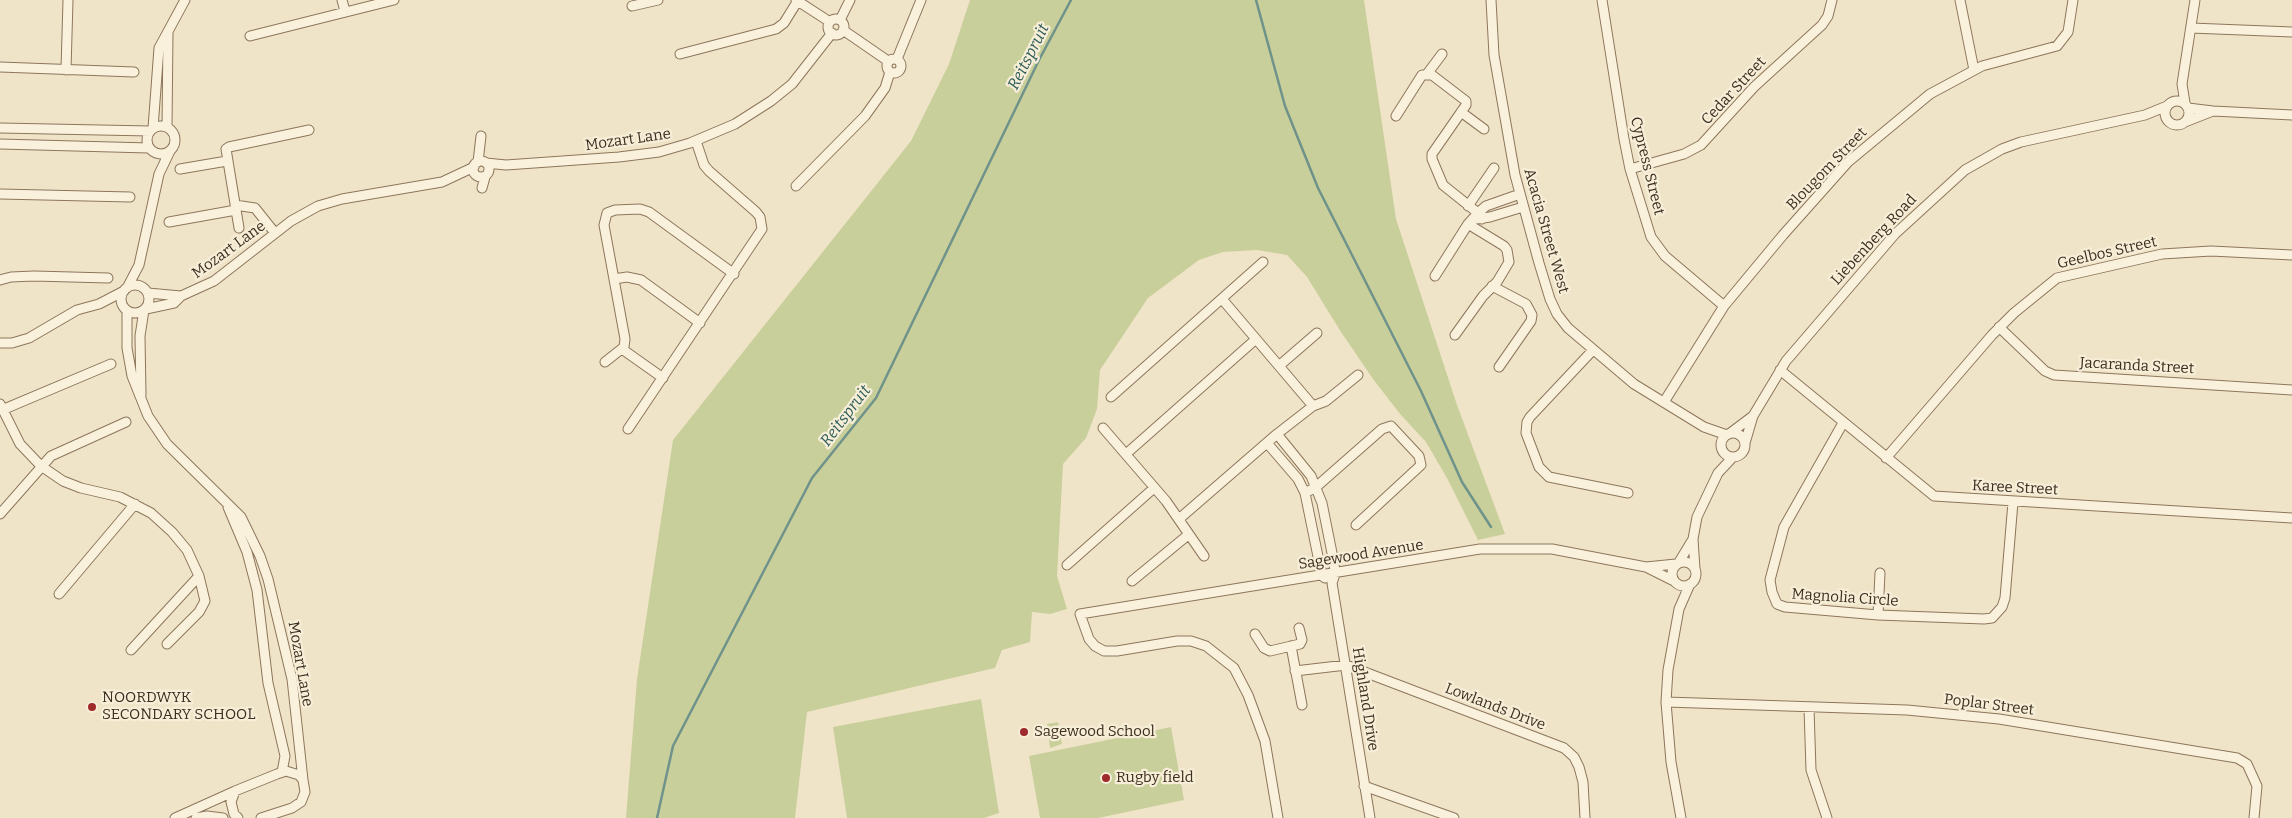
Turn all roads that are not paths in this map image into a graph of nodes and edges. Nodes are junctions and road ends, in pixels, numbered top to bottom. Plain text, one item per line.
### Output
1 (68, 0) edge
2 (185, 0) edge
3 (342, 0) edge
4 (394, 0) edge
5 (658, 0) edge
6 (850, 0) edge
7 (921, 0) edge
8 (1491, 0) edge
9 (1602, 0) edge
10 (1832, 0) edge
11 (1960, 0) edge
12 (2073, 0) edge
13 (2195, 0) edge
14 (796, 1) edge
15 (632, 6) dead end
16 (345, 11) junction
17 (840, 20) junction
18 (830, 22) junction
19 (2191, 28) junction
20 (168, 30) junction
21 (843, 30) junction
22 (2292, 32) edge
23 (832, 33) junction
24 (250, 36) dead end
25 (680, 54) dead end
26 (1442, 54) dead end
27 (893, 60) junction
28 (0, 67) edge
29 (66, 70) junction
30 (1974, 70) junction
31 (134, 72) dead end
32 (890, 72) junction
33 (1427, 74) junction
34 (2182, 84) junction
35 (2169, 104) junction
36 (2187, 105) junction
37 (2214, 111) junction
38 (1461, 112) junction
39 (2144, 115) junction
40 (2292, 115) edge
41 (1396, 116) dead end
42 (2166, 119) junction
43 (2186, 122) junction
44 (167, 127) junction
45 (0, 128) edge
46 (1484, 129) dead end
47 (151, 130) junction
48 (308, 130) dead end
49 (481, 140) dead end
50 (696, 141) junction
51 (0, 144) edge
52 (151, 150) junction
53 (170, 151) junction
54 (227, 161) junction
55 (1494, 168) dead end
56 (1630, 169) junction
57 (180, 170) dead end
58 (481, 170) junction
59 (159, 174) junction
60 (796, 186) dead end
61 (482, 188) dead end
62 (0, 194) edge
63 (1520, 194) junction
64 (130, 197) dead end
65 (1507, 199) junction
66 (1468, 206) junction
67 (235, 207) junction
68 (1523, 208) junction
69 (1510, 211) junction
70 (1475, 219) junction
71 (169, 222) dead end
72 (239, 228) dead end
73 (275, 233) junction
74 (2292, 255) edge
75 (1263, 262) dead end
76 (139, 265) junction
77 (734, 274) junction
78 (1436, 276) dead end
79 (108, 278) dead end
80 (614, 279) junction
81 (0, 280) edge
82 (1492, 286) junction
83 (126, 289) junction
84 (146, 291) junction
85 (181, 296) junction
86 (1222, 299) junction
87 (99, 304) junction
88 (1724, 306) junction
89 (125, 309) junction
90 (145, 309) junction
91 (700, 323) junction
92 (1999, 327) junction
93 (1317, 333) dead end
94 (1455, 335) dead end
95 (1256, 339) junction
96 (0, 343) edge
97 (622, 349) junction
98 (1593, 350) junction
99 (605, 362) dead end
100 (111, 364) dead end
101 (1280, 365) junction
102 (1499, 367) dead end
103 (1780, 370) junction
104 (1358, 375) dead end
105 (663, 378) junction
106 (2292, 390) edge
107 (1111, 397) dead end
108 (141, 398) junction
109 (1664, 402) junction
110 (1313, 406) junction
111 (1, 407) edge
112 (1753, 416) junction
113 (126, 422) dead end
114 (1843, 423) junction
115 (1704, 427) junction
116 (1103, 428) dead end
117 (628, 429) dead end
118 (1276, 434) junction
119 (1728, 434) junction
120 (1267, 442) junction
121 (1745, 442) junction
122 (1721, 448) junction
123 (1126, 454) junction
124 (1734, 457) junction
125 (1886, 458) junction
126 (41, 466) junction
127 (1718, 473) junction
128 (1316, 487) junction
129 (1154, 488) junction
130 (1305, 492) junction
131 (1628, 493) dead end
132 (2013, 502) junction
133 (135, 504) junction
134 (228, 506) junction
135 (0, 514) edge
136 (2292, 518) edge
137 (1179, 519) junction
138 (1356, 525) dead end
139 (1188, 535) junction
140 (1693, 539) junction
141 (1204, 556) dead end
142 (1678, 563) junction
143 (1067, 565) dead end
144 (1646, 567) junction
145 (1695, 569) junction
146 (1880, 573) dead end
147 (1335, 574) junction
148 (199, 576) junction
149 (1322, 576) junction
150 (1132, 581) dead end
151 (1675, 582) junction
152 (1332, 583) junction
153 (1690, 584) junction
154 (59, 594) dead end
155 (1679, 609) junction
156 (1878, 615) junction
157 (1299, 628) dead end
158 (1255, 634) dead end
159 (167, 644) dead end
160 (1291, 646) junction
161 (131, 650) dead end
162 (1346, 665) junction
163 (1295, 671) junction
164 (1666, 702) junction
165 (1302, 705) dead end
166 (1809, 708) junction
167 (282, 772) junction
168 (303, 780) junction
169 (1364, 786) junction
170 (235, 791) junction
171 (175, 818) edge
172 (196, 818) edge
173 (222, 818) edge
174 (238, 818) edge
175 (261, 818) edge
176 (1278, 818) edge
177 (1370, 818) edge
178 (1454, 818) edge
179 (1585, 818) edge
180 (1681, 818) edge
181 (1826, 818) edge
182 (2254, 818) edge

1 - 29 street
2 - 20 street
3 - 16 street
4 - 16 street
5 - 15 street
6 - 17 street
7 - 27 street
8 - 63 street, Acacia Street West
9 - 56 street, Cypress Street
10 - 56 street, Cedar Street
11 - 30 street
12 - 30 street, Blougom Street
13 - 19 street
14 - 18 street
14 - 25 street
16 - 24 street
17 - 18 street
17 - 21 street
18 - 23 street
19 - 22 street
19 - 34 street
20 - 44 street
20 - 47 street
21 - 23 street
21 - 27 street
23 - 50 street, Mozart Lane
26 - 33 street
27 - 32 street
27 - 32 street
28 - 29 street
29 - 31 street
30 - 88 street, Blougom Street
32 - 60 street
33 - 38 street
33 - 41 street
34 - 35 street
34 - 36 street
35 - 36 street
35 - 39 street, Liebenberg Road
35 - 42 street
36 - 37 street
36 - 43 street
37 - 40 street
37 - 43 street
38 - 46 street
38 - 66 street
39 - 42 street, Liebenberg Road
39 - 103 street, Liebenberg Road
42 - 43 street
44 - 47 street
44 - 53 street
45 - 47 street
47 - 52 street
48 - 54 street
49 - 58 street
50 - 58 street, Mozart Lane
50 - 77 street
51 - 52 street
52 - 53 street
52 - 59 street
53 - 59 street
54 - 57 street
54 - 67 street
55 - 66 street
56 - 88 street, Cypress Street
58 - 61 street
58 - 73 street, Mozart Lane
59 - 76 street
62 - 64 street
63 - 65 street
63 - 68 street, Acacia Street West
65 - 69 street
65 - 70 street
66 - 70 street
67 - 71 street
67 - 72 street
67 - 73 street
68 - 69 street
68 - 98 street, Acacia Street West
69 - 70 street
70 - 78 street
70 - 82 street
73 - 85 street, Mozart Lane
74 - 92 street, Geelbos Street
75 - 86 street
76 - 83 street
76 - 84 street
77 - 80 street
77 - 91 street
79 - 81 street
80 - 91 street
80 - 97 street
82 - 94 street
82 - 102 street
83 - 84 street
83 - 87 street
83 - 89 street
84 - 85 street
84 - 90 street
85 - 90 street, Mozart Lane
86 - 95 street
86 - 107 street
87 - 89 street
87 - 96 street
88 - 109 street, Blougom Street
89 - 90 street
89 - 108 street, Mozart Lane
90 - 108 street, Mozart Lane
91 - 105 street
92 - 106 street, Jacaranda Street
92 - 125 street, Geelbos Street
93 - 101 street
95 - 101 street
95 - 123 street
97 - 99 street
97 - 105 street
98 - 109 street, Acacia Street West
98 - 131 street
100 - 111 street
101 - 110 street
103 - 112 street, Liebenberg Road
103 - 114 street, Karee Street
104 - 110 street
105 - 117 street
108 - 134 street, Mozart Lane
109 - 115 street, Acacia Street West
110 - 118 street
111 - 126 street
112 - 119 street, Liebenberg Road
112 - 121 street, Liebenberg Road
113 - 126 street
114 - 125 street, Karee Street
114 - 156 street, Magnolia Circle
115 - 119 street, Acacia Street West
115 - 122 street, Acacia Street West
116 - 123 street
118 - 120 street
118 - 128 street
119 - 121 street
119 - 122 street
120 - 130 street
120 - 137 street
121 - 124 street
122 - 124 street
122 - 127 street
123 - 129 street
124 - 127 street
125 - 132 street, Karee Street
126 - 133 street
126 - 135 street
127 - 140 street
128 - 130 street
128 - 138 street
128 - 147 street
129 - 137 street
129 - 143 street
130 - 149 street
132 - 136 street, Karee Street
132 - 156 street, Magnolia Circle
133 - 148 street
133 - 154 street
134 - 167 street, Mozart Lane
134 - 168 street, Mozart Lane
137 - 139 street
139 - 141 street
139 - 150 street
140 - 142 street
140 - 145 street
142 - 144 street, Sagewood Avenue
142 - 145 street
142 - 151 street
144 - 147 street, Sagewood Avenue
144 - 151 street, Sagewood Avenue
145 - 153 street
146 - 156 street
147 - 149 street, Sagewood Avenue
147 - 152 street, Highland Drive
148 - 159 street
148 - 161 street
149 - 152 street
149 - 176 street, Sagewood Avenue
151 - 153 street
151 - 155 street
152 - 162 street, Highland Drive
153 - 155 street
155 - 164 street
157 - 160 street
158 - 160 street
160 - 163 street
162 - 163 street
162 - 169 street, Highland Drive
162 - 179 street, Lowlands Drive
163 - 165 street
164 - 166 street, Poplar Street
164 - 180 street
166 - 181 street
166 - 182 street, Poplar Street
167 - 168 street
167 - 170 street
168 - 175 street, Mozart Lane
169 - 177 street, Highland Drive
169 - 178 street
170 - 171 street
170 - 174 street
172 - 173 street

